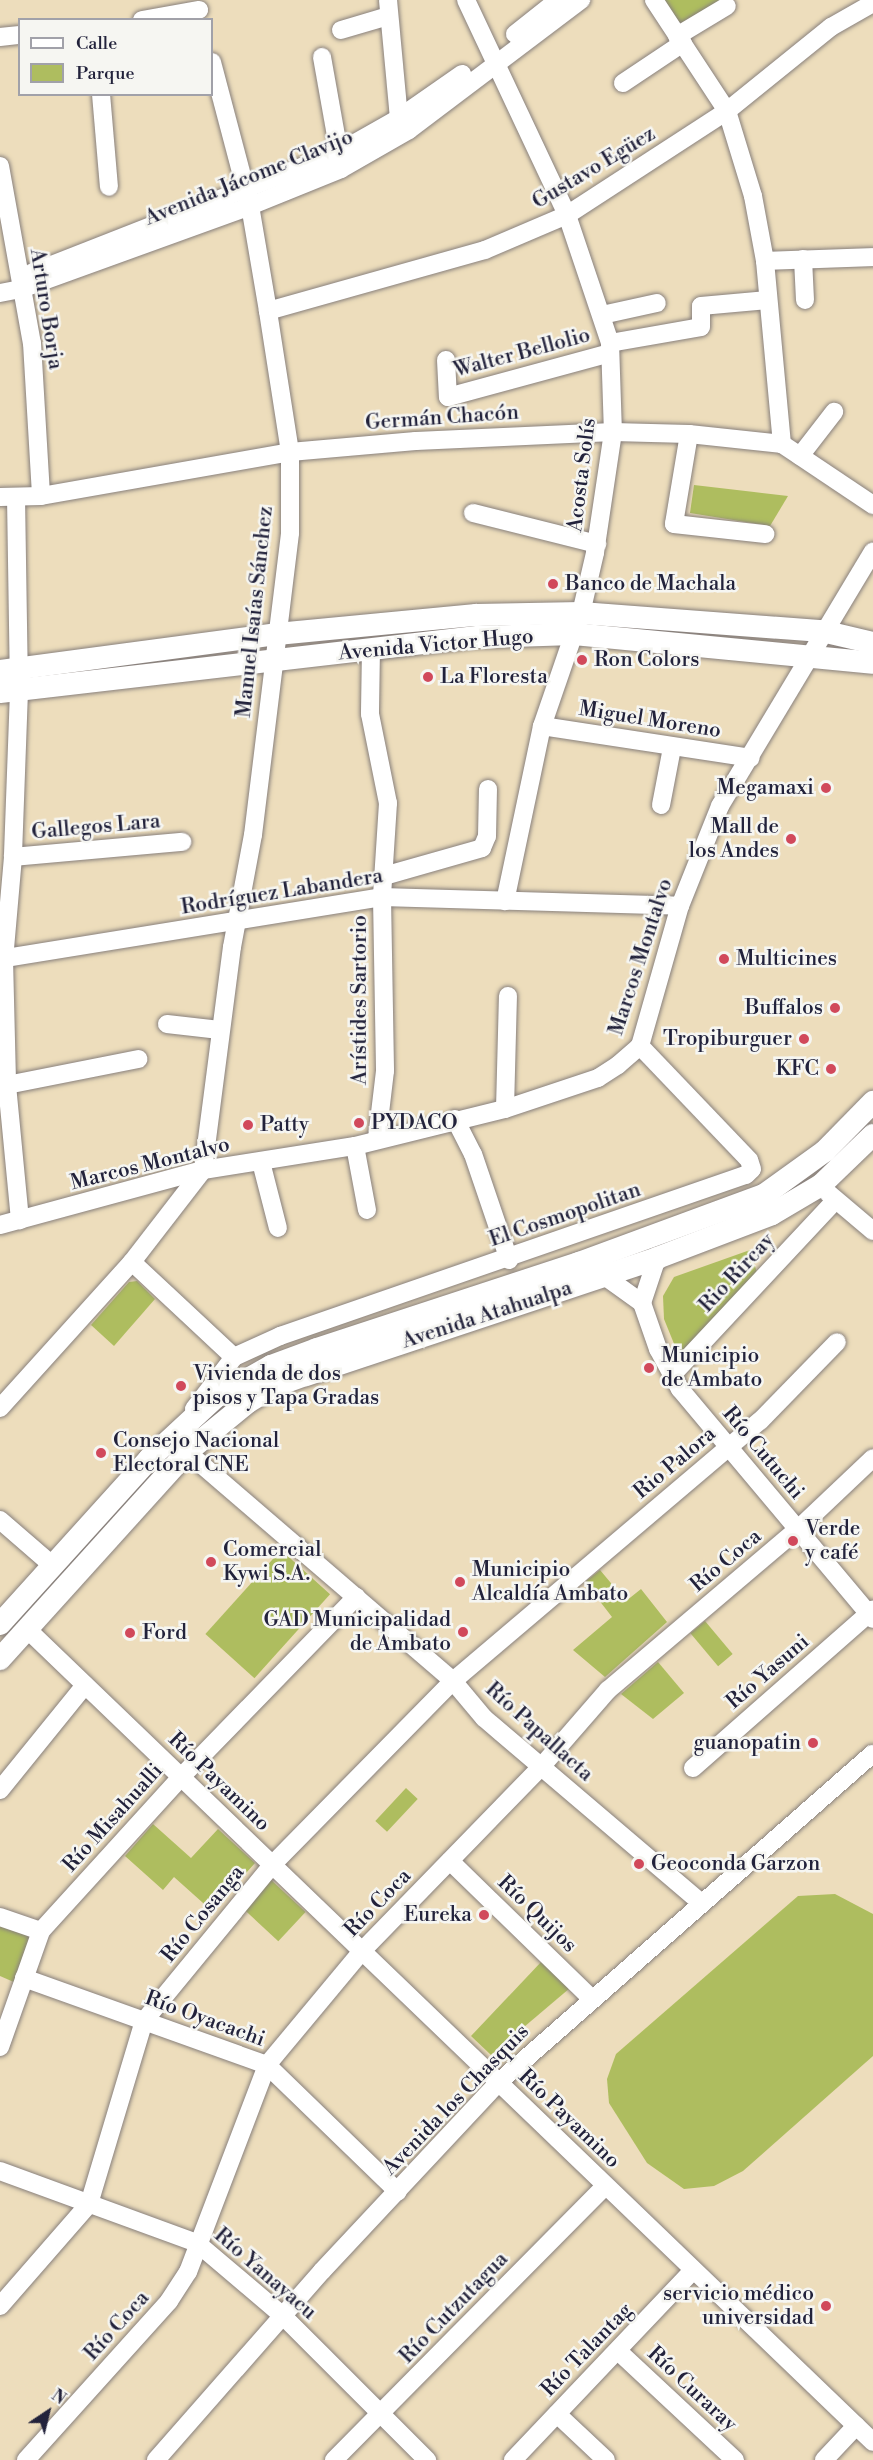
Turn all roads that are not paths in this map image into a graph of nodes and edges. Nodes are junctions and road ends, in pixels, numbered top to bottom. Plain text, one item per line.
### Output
1 (466, 0) edge
2 (558, 0) edge
3 (581, 0) edge
4 (654, 0) edge
5 (873, 3) edge
6 (726, 6) dead end
7 (388, 8) edge
8 (199, 10) edge
9 (153, 18) edge
10 (341, 30) dead end
11 (18, 35) edge
12 (0, 37) edge
13 (680, 39) junction
14 (322, 57) dead end
15 (493, 58) junction
16 (213, 66) edge
17 (623, 83) dead end
18 (101, 96) edge
19 (727, 111) junction
20 (399, 118) junction
21 (339, 152) junction
22 (0, 166) edge
23 (109, 188) dead end
24 (242, 188) junction
25 (250, 206) junction
26 (567, 215) junction
27 (873, 257) edge
28 (803, 259) junction
29 (765, 261) junction
30 (0, 282) edge
31 (20, 284) junction
32 (0, 293) edge
33 (768, 300) junction
34 (806, 300) dead end
35 (657, 303) dead end
36 (268, 311) junction
37 (602, 315) junction
38 (610, 348) junction
39 (446, 360) dead end
40 (834, 412) dead end
41 (613, 432) junction
42 (689, 434) junction
43 (782, 444) junction
44 (290, 452) junction
45 (800, 456) junction
46 (41, 496) junction
47 (8, 497) edge
48 (873, 505) edge
49 (473, 513) dead end
50 (765, 534) dead end
51 (597, 544) junction
52 (873, 551) edge
53 (581, 613) junction
54 (822, 631) junction
55 (277, 634) junction
56 (574, 634) junction
57 (871, 641) edge
58 (371, 648) junction
59 (809, 657) junction
60 (275, 661) junction
61 (873, 663) edge
62 (9, 681) edge
63 (542, 726) junction
64 (672, 747) junction
65 (750, 758) junction
66 (488, 789) dead end
67 (661, 805) dead end
68 (8, 811) edge
69 (182, 842) dead end
70 (13, 857) junction
71 (384, 876) junction
72 (382, 897) junction
73 (505, 901) junction
74 (680, 906) junction
75 (238, 921) junction
76 (2, 959) edge
77 (508, 996) dead end
78 (167, 1024) dead end
79 (220, 1030) junction
80 (640, 1046) junction
81 (138, 1059) dead end
82 (5, 1095) edge
83 (873, 1102) edge
84 (505, 1109) junction
85 (455, 1119) junction
86 (873, 1135) edge
87 (377, 1138) junction
88 (355, 1146) junction
89 (261, 1162) junction
90 (203, 1170) junction
91 (828, 1193) junction
92 (367, 1210) dead end
93 (20, 1220) junction
94 (0, 1225) edge
95 (278, 1228) dead end
96 (873, 1231) edge
97 (657, 1258) junction
98 (509, 1260) junction
99 (132, 1262) junction
100 (579, 1263) junction
101 (606, 1275) junction
102 (642, 1303) junction
103 (837, 1342) dead end
104 (234, 1357) junction
105 (672, 1375) junction
106 (0, 1408) edge
107 (188, 1421) junction
108 (729, 1447) junction
109 (187, 1452) junction
110 (873, 1458) edge
111 (0, 1520) edge
112 (798, 1529) junction
113 (52, 1565) junction
114 (356, 1597) junction
115 (534, 1610) joint
116 (872, 1614) edge
117 (0, 1624) edge
118 (27, 1629) junction
119 (0, 1659) edge
120 (453, 1681) junction
121 (85, 1685) junction
122 (873, 1754) edge
123 (541, 1767) junction
124 (693, 1768) dead end
125 (182, 1776) junction
126 (0, 1790) edge
127 (450, 1861) junction
128 (272, 1865) junction
129 (700, 1902) junction
130 (0, 1917) edge
131 (41, 1930) junction
132 (362, 1952) junction
133 (24, 1978) junction
134 (592, 1999) junction
135 (144, 2021) junction
136 (0, 2047) edge
137 (267, 2065) junction
138 (499, 2082) junction
139 (0, 2170) edge
140 (604, 2186) junction
141 (398, 2192) junction
142 (88, 2204) junction
143 (197, 2243) junction
144 (693, 2270) junction
145 (0, 2306) edge
146 (283, 2316) junction
147 (618, 2351) junction
148 (557, 2414) junction
149 (380, 2416) junction
150 (856, 2426) junction
151 (873, 2442) edge
152 (26, 2460) edge
153 (156, 2460) edge
154 (334, 2460) edge
155 (427, 2460) edge
156 (513, 2460) edge
157 (606, 2460) edge
158 (735, 2460) edge
159 (824, 2460) edge

1 - 15 street, Acosta Solís
2 - 15 street, Avenida Jácome Clavijo
3 - 15 street, Avenida Jácome Clavijo
4 - 13 street
5 - 19 street, Gustavo Egüez
6 - 13 street
7 - 10 street
7 - 20 street
8 - 9 street
11 - 12 street
13 - 17 street
13 - 19 street
14 - 21 street
15 - 20 street, Avenida Jácome Clavijo
15 - 25 street, Avenida Jácome Clavijo
15 - 26 street, Acosta Solís
16 - 24 street, Manuel Isaías Sánchez
18 - 23 street
19 - 26 street, Gustavo Egüez
19 - 29 street
20 - 21 street, Avenida Jácome Clavijo
21 - 24 street, Avenida Jácome Clavijo
22 - 31 street, Arturo Borja
24 - 25 street, Manuel Isaías Sánchez
24 - 31 street, Avenida Jácome Clavijo
25 - 31 street, Avenida Jácome Clavijo
25 - 36 street, Manuel Isaías Sánchez
26 - 36 street, Gustavo Egüez
26 - 37 street, Acosta Solís
27 - 28 street
28 - 29 street
28 - 34 street
29 - 33 street
30 - 31 street, Avenida Jácome Clavijo
31 - 32 street, Avenida Jácome Clavijo
31 - 46 street, Arturo Borja
33 - 38 street, Walter Bellolio
33 - 43 street
35 - 37 street
36 - 44 street, Manuel Isaías Sánchez
37 - 38 street, Acosta Solís
38 - 39 street, Walter Bellolio
38 - 41 street, Acosta Solís
40 - 45 street
41 - 42 street, Germán Chacón
41 - 44 street, Germán Chacón
41 - 51 street, Acosta Solís
42 - 43 street, Germán Chacón
42 - 50 street
43 - 45 street, Germán Chacón
44 - 46 street, Germán Chacón
44 - 55 street, Manuel Isaías Sánchez
45 - 48 street, Germán Chacón
46 - 47 street, Germán Chacón
47 - 62 street
49 - 51 street
51 - 53 street, Acosta Solís
52 - 54 street, Marcos Montalvo
53 - 54 main road, Avenida Victor Hugo
53 - 55 main road, Avenida Victor Hugo
53 - 56 street, Acosta Solís
54 - 57 main road, Avenida Victor Hugo
54 - 59 street, Marcos Montalvo
55 - 60 street, Manuel Isaías Sánchez
55 - 62 main road, Avenida Victor Hugo
56 - 58 main road, Avenida Victor Hugo
56 - 59 main road, Avenida Victor Hugo
56 - 63 street, Acosta Solís
58 - 60 main road, Avenida Victor Hugo
58 - 71 street, Arístides Sartorio
59 - 61 main road, Avenida Victor Hugo
59 - 65 street, Marcos Montalvo
60 - 62 main road, Avenida Victor Hugo
60 - 75 street, Manuel Isaías Sánchez
62 - 68 street
63 - 64 street, Miguel Moreno
63 - 73 street, Acosta Solís
64 - 65 street, Miguel Moreno
64 - 67 street
65 - 74 street, Marcos Montalvo
66 - 71 street
68 - 70 street
69 - 70 street, Gallegos Lara
70 - 76 street
71 - 72 street, Arístides Sartorio
72 - 73 street, Rodríguez Labandera
72 - 75 street, Rodríguez Labandera
72 - 87 street, Arístides Sartorio
73 - 74 street, Rodríguez Labandera
74 - 80 street, Marcos Montalvo
75 - 76 street, Rodríguez Labandera
75 - 79 street, Manuel Isaías Sánchez
76 - 82 street
77 - 84 street
78 - 79 street
79 - 90 street, Manuel Isaías Sánchez
80 - 84 street, Marcos Montalvo
80 - 98 street, El Cosmopolitan
81 - 82 street
82 - 93 street
83 - 100 main road, Avenida Atahualpa
84 - 85 street, Marcos Montalvo
85 - 87 street, Marcos Montalvo
85 - 98 street
86 - 91 main road, Avenida Atahualpa
87 - 88 street, Marcos Montalvo
88 - 89 street, Marcos Montalvo
88 - 92 street
89 - 90 street, Marcos Montalvo
89 - 95 street
90 - 93 street, Marcos Montalvo
90 - 99 street
91 - 96 street
91 - 97 main road, Avenida Atahualpa
91 - 105 street, Rio Rircay
93 - 94 street, Marcos Montalvo
97 - 101 main road, Avenida Atahualpa
97 - 102 street
98 - 104 street, El Cosmopolitan
99 - 104 street
99 - 106 street
100 - 101 street, Río Cutuchi
100 - 107 main road, Avenida Atahualpa
101 - 102 street, Río Cutuchi
101 - 109 main road, Avenida Atahualpa
102 - 105 street, Río Cutuchi
103 - 108 street, Rio Palora
104 - 107 street
105 - 108 street, Río Cutuchi
107 - 113 main road, Avenida Atahualpa
108 - 112 street, Río Cutuchi
108 - 115 street, Rio Palora
109 - 114 street, Río Papallacta
109 - 118 main road, Avenida Atahualpa
110 - 112 street, Río Coca
111 - 113 street
112 - 116 street, Río Cutuchi
112 - 123 street, Río Coca
113 - 117 main road, Avenida Atahualpa
114 - 120 street, Río Papallacta
114 - 125 street, Río Misahualli
115 - 120 street, Río Cosanga
116 - 124 street, Río Yasuni
118 - 119 main road, Avenida Atahualpa
118 - 121 street, Río Payamino
120 - 123 street, Río Papallacta
120 - 128 street, Río Cosanga
121 - 125 street, Río Payamino
121 - 126 street
122 - 129 street, Avenida los Chasquis
123 - 127 street, Río Coca
123 - 129 street, Río Papallacta
125 - 128 street, Río Payamino
125 - 131 street, Río Misahualli
127 - 132 street, Río Coca
127 - 134 street, Río Quijos
128 - 132 street, Río Payamino
128 - 135 street, Río Cosanga
129 - 134 street, Avenida los Chasquis
130 - 131 street
131 - 133 street, Río Misahualli
132 - 137 street, Río Coca
132 - 138 street, Río Payamino
133 - 135 street, Río Oyacachi
133 - 136 street, Río Misahualli
134 - 138 street, Avenida los Chasquis
135 - 137 street, Río Oyacachi
135 - 142 street, Río Cosanga
137 - 141 street, Río Oyacachi
137 - 143 street, Río Coca
138 - 140 street, Río Payamino
138 - 141 street, Avenida los Chasquis
139 - 142 street, Río Yanayacu
140 - 144 street, Río Payamino
140 - 149 street, Río Cutzutagua
141 - 146 street, Avenida los Chasquis
142 - 143 street, Río Yanayacu
142 - 145 street, Río Cosanga
143 - 146 street, Río Yanayacu
143 - 152 street, Río Coca
144 - 147 street, Río Talantag
144 - 150 street, Río Payamino
146 - 149 street, Río Yanayacu
146 - 153 street, Avenida los Chasquis
147 - 148 street, Río Talantag
147 - 158 street, Río Curaray
148 - 156 street, Río Talantag
148 - 157 street
149 - 154 street, Río Cutzutagua
149 - 155 street, Río Yanayacu
150 - 151 street, Río Payamino
150 - 159 street

